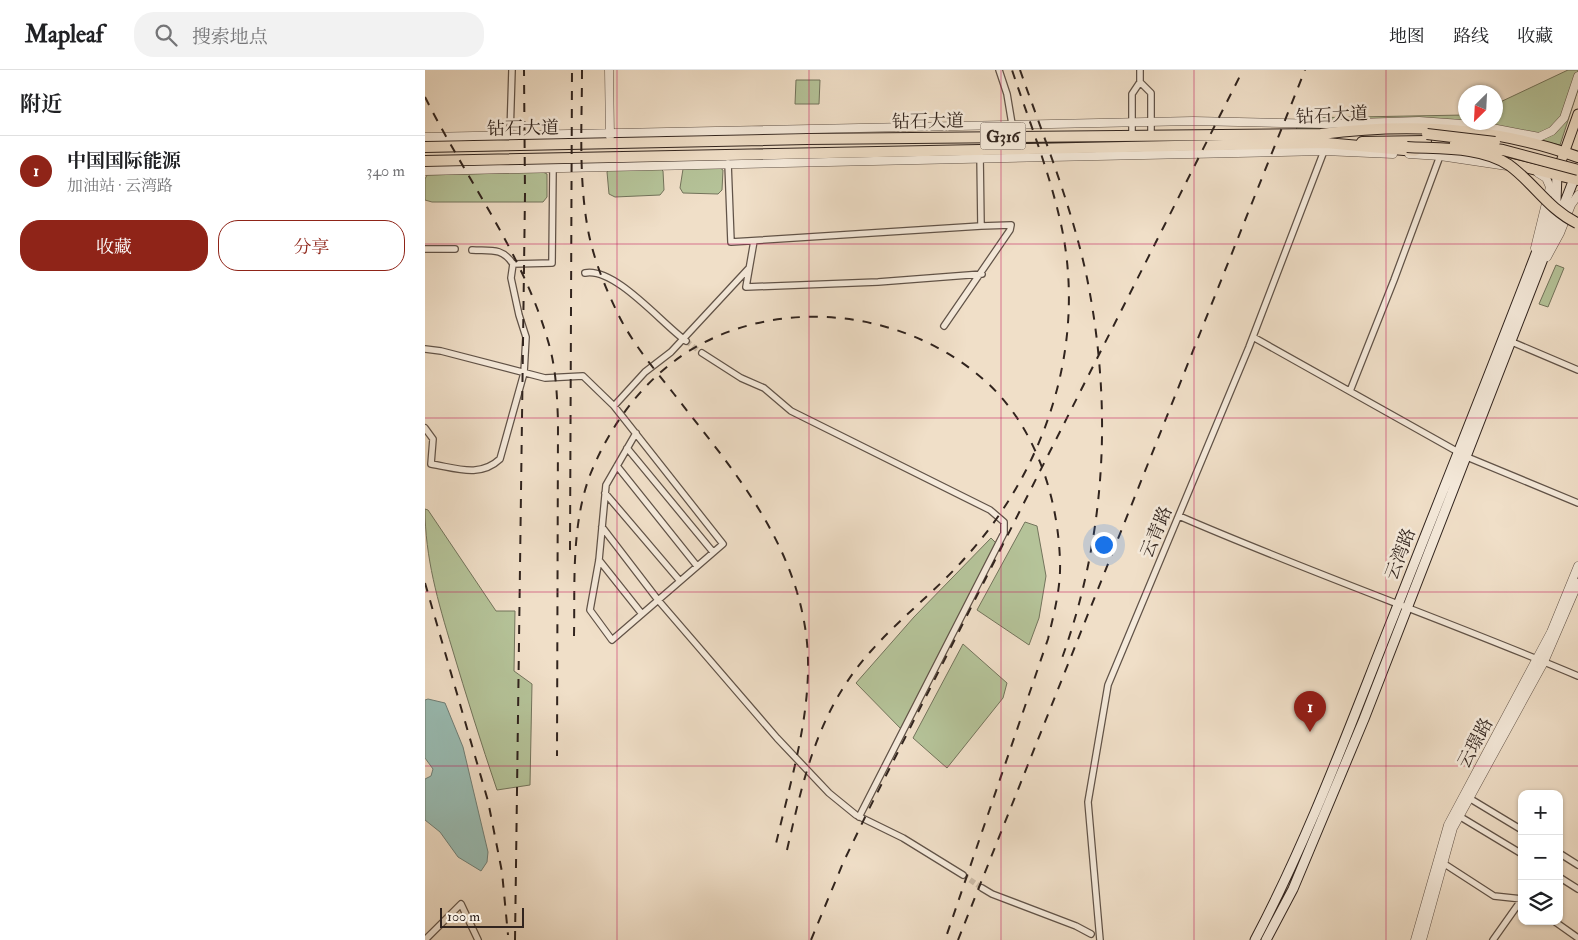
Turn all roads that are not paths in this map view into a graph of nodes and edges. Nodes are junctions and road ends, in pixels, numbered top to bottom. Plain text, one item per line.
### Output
1 (513, 70) edge
2 (609, 70) edge
3 (999, 70) edge
4 (1140, 70) edge
5 (1577, 80) edge
6 (1140, 82) junction
7 (1578, 114) edge
8 (1132, 121) junction
9 (1153, 121) junction
10 (1280, 123) junction
11 (1012, 124) junction
12 (1507, 130) junction
13 (1478, 132) junction
14 (1132, 134) junction
15 (1151, 134) junction
16 (510, 135) junction
17 (425, 137) edge
18 (661, 137) junction
19 (1427, 137) junction
20 (610, 138) junction
21 (1357, 142) junction
22 (1324, 143) junction
23 (425, 147) edge
24 (1563, 152) junction
25 (1453, 153) junction
26 (980, 155) junction
27 (1440, 156) junction
28 (807, 157) junction
29 (1578, 157) edge
30 (710, 159) junction
31 (425, 161) edge
32 (728, 163) junction
33 (1494, 164) junction
34 (1578, 164) edge
35 (553, 168) junction
36 (425, 171) edge
37 (1557, 174) junction
38 (1577, 174) edge
39 (1578, 195) edge
40 (1578, 223) edge
41 (981, 226) junction
42 (754, 241) junction
43 (425, 249) edge
44 (455, 249) dead end
45 (472, 250) dead end
46 (513, 264) junction
47 (749, 268) junction
48 (1535, 270) junction
49 (585, 273) dead end
50 (981, 274) junction
51 (944, 326) dead end
52 (1253, 337) junction
53 (685, 340) junction
54 (1512, 342) junction
55 (425, 349) edge
56 (702, 353) tunnel mouth
57 (1578, 370) edge
58 (524, 373) junction
59 (1350, 391) junction
60 (614, 406) junction
61 (425, 428) edge
62 (636, 433) junction
63 (627, 448) junction
64 (1458, 450) junction
65 (1467, 457) junction
66 (617, 466) junction
67 (605, 493) junction
68 (1578, 503) edge
69 (1179, 516) junction
70 (602, 527) junction
71 (713, 552) junction
72 (599, 560) junction
73 (697, 566) junction
74 (1578, 566) edge
75 (680, 581) junction
76 (1578, 583) edge
77 (658, 600) junction
78 (1403, 604) junction
79 (642, 614) junction
80 (1541, 660) junction
81 (1578, 676) edge
82 (1469, 798) junction
83 (1459, 816) junction
84 (859, 817) junction
85 (1518, 828) edge
86 (1518, 852) edge
87 (1563, 856) edge
88 (1443, 863) junction
89 (1578, 865) edge
90 (963, 875) tunnel mouth
91 (1563, 880) edge
92 (982, 888) tunnel mouth
93 (1578, 889) edge
94 (1560, 925) edge
95 (1090, 937) edge
96 (1578, 938) edge
97 (425, 940) edge
98 (478, 940) edge
99 (1100, 940) edge
100 (1255, 940) edge
101 (1266, 940) edge
102 (1415, 940) edge
103 (1421, 940) edge
104 (1493, 940) edge

1 - 16 street
2 - 20 street
3 - 11 street
4 - 6 street
5 - 12 street
6 - 8 street
6 - 9 street
7 - 24 main road
8 - 9 street
8 - 11 street
8 - 14 street
9 - 10 street
9 - 15 street
10 - 12 street
10 - 22 street
11 - 18 street
12 - 13 street
13 - 22 highway, 钻石大道 / G316
13 - 24 highway, 钻石大道 / G316
14 - 15 highway, 钻石大道 / G316
14 - 18 highway, 钻石大道 / G316
15 - 22 highway, 钻石大道 / G316
16 - 17 street
16 - 20 street
18 - 20 highway, 钻石大道 / G316
19 - 21 highway
19 - 22 highway
19 - 34 highway, bridge
19 - 38 highway, bridge
20 - 23 highway, 钻石大道 / G316
21 - 22 highway
21 - 40 highway, bridge
22 - 25 highway, 钻石大道 / G316
22 - 26 highway, 钻石大道 / G316
22 - 26 street
22 - 27 street
22 - 52 street, 云青路
24 - 29 highway, 钻石大道 / G316
24 - 37 main road
25 - 33 street
25 - 37 highway, 钻石大道 / G316
26 - 28 highway, 钻石大道 / G316
26 - 41 street
27 - 33 street
27 - 59 street
28 - 30 highway, 钻石大道 / G316
28 - 32 street
30 - 31 highway, 钻石大道 / G316
30 - 32 street
30 - 35 street
32 - 42 street
33 - 48 street
35 - 36 street
35 - 46 street
37 - 38 highway, 钻石大道 / G316
37 - 48 main road, 云湾路
38 - 48 main road, 云湾路
39 - 48 street
41 - 42 street
41 - 50 street
42 - 47 street
43 - 44 street
45 - 46 street
46 - 58 street
47 - 50 street
47 - 53 street
48 - 54 main road, 云湾路
48 - 64 main road, 云湾路
49 - 53 street
50 - 51 street
52 - 59 street
52 - 69 street, 云青路
53 - 60 street
54 - 57 street
54 - 65 main road, 云湾路
55 - 58 street
56 - 84 street
58 - 60 street
58 - 61 street
59 - 64 street
60 - 62 street
62 - 63 street
62 - 71 street
63 - 66 street
63 - 71 street
64 - 65 street
64 - 78 main road, 云湾路
65 - 68 street
65 - 78 main road, 云湾路
66 - 67 street
66 - 73 street
67 - 70 street
67 - 75 street
69 - 78 street
69 - 99 street, 云青路
70 - 72 street
70 - 77 street
71 - 73 street
72 - 79 street
72 - 79 street
73 - 75 street
74 - 80 street, 云璟路
75 - 77 street
76 - 80 street, 云璟路
77 - 79 street
77 - 84 street
78 - 80 street
78 - 100 main road, 云湾路
78 - 101 main road, 云湾路
80 - 81 street
80 - 82 street, 云璟路
80 - 102 street, 云璟路
82 - 83 street, 云璟路
82 - 85 street
83 - 86 street
83 - 88 street, 云璟路
84 - 90 street
87 - 89 street
88 - 103 street, 云璟路
88 - 104 street
91 - 93 street
92 - 95 street
94 - 96 street
95 - 99 street
97 - 98 street

